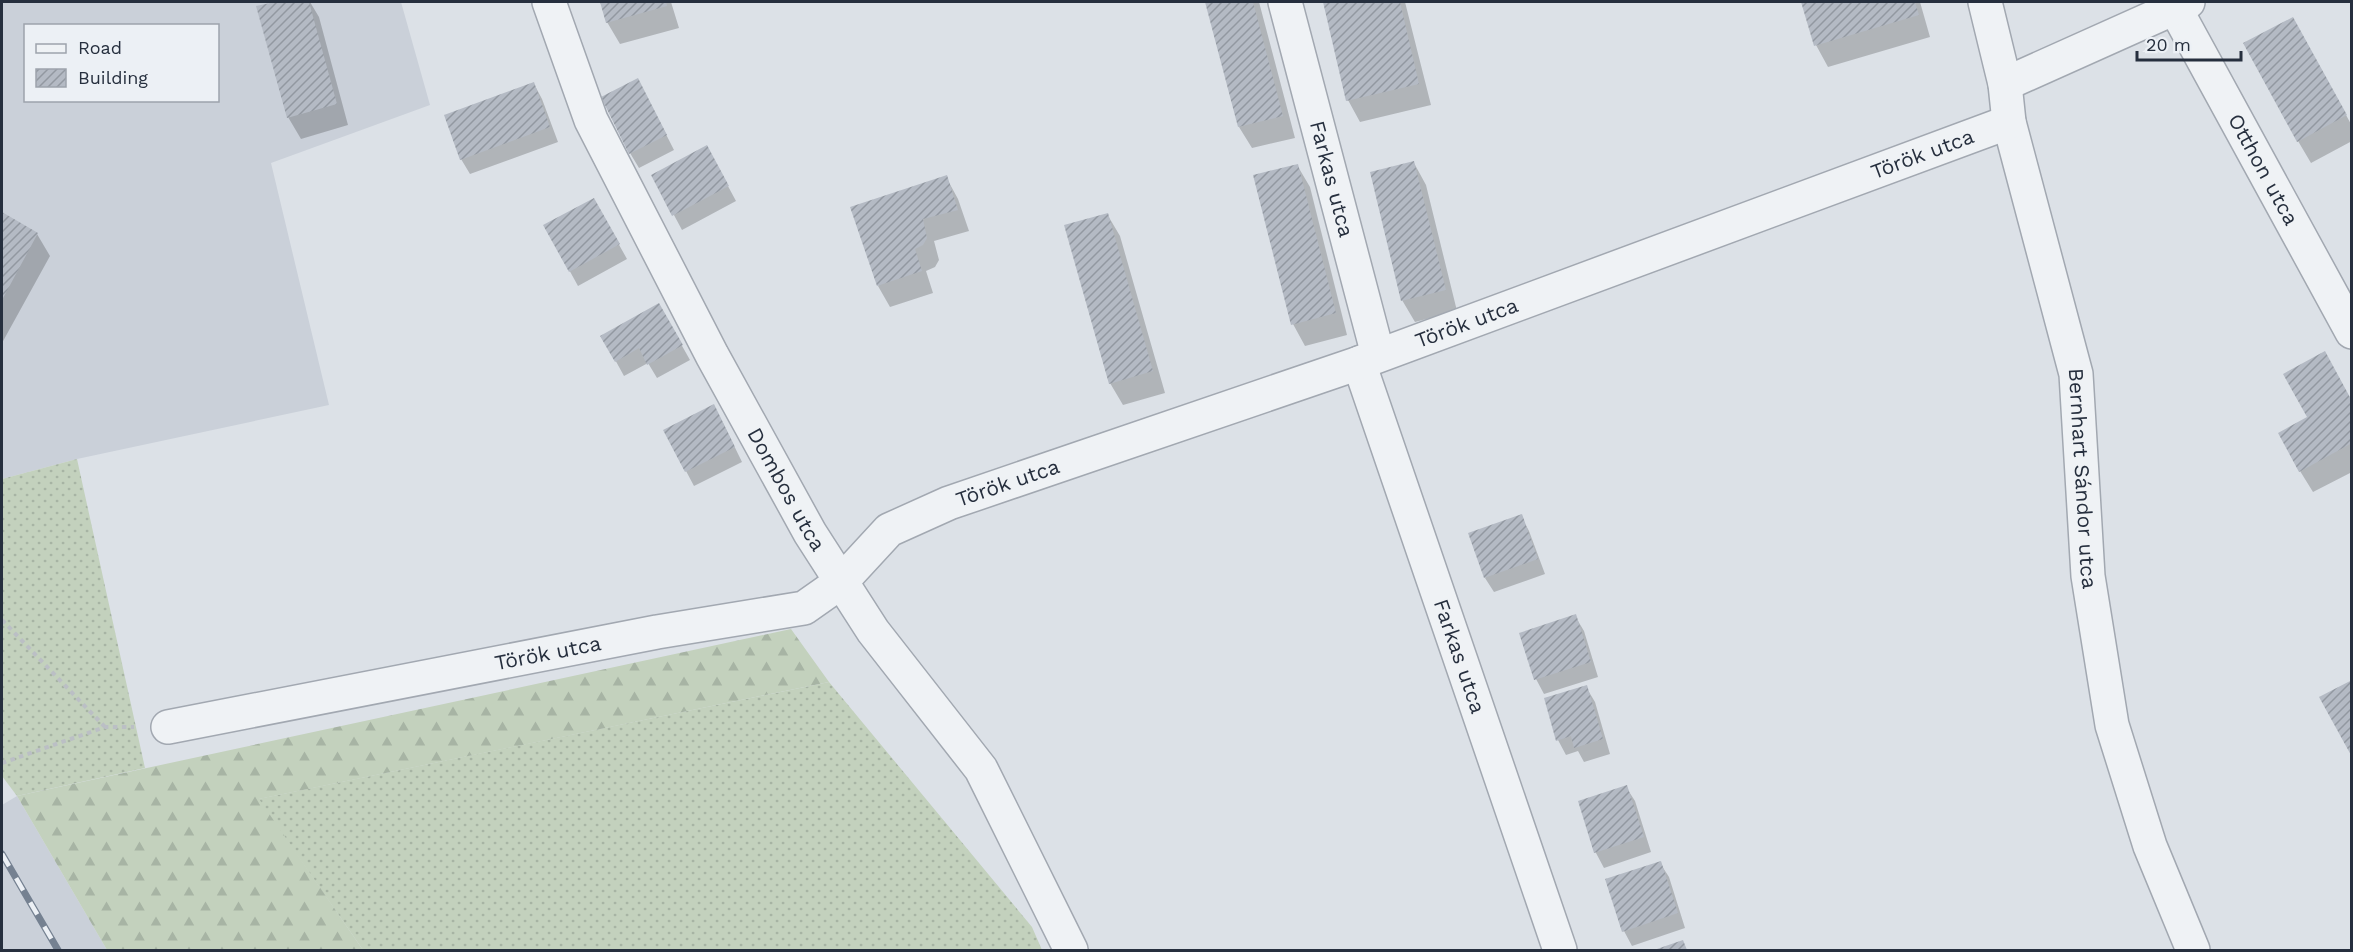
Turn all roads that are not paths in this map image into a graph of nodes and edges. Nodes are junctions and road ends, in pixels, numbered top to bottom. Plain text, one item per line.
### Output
1 (549, 2) edge
2 (1285, 2) edge
3 (1985, 2) edge
4 (2181, 5) edge
5 (2005, 84) junction
6 (2009, 122) junction
7 (2352, 332) edge
8 (1369, 359) junction
9 (841, 582) junction
10 (168, 727) road end
11 (1071, 951) edge
12 (1560, 951) edge
13 (2193, 951) edge

1 - 9 street, Dombos utca
2 - 8 street, Farkas utca
3 - 5 street, Bernhart Sándor utca
4 - 5 street
4 - 7 street, Otthon utca
5 - 6 street, Bernhart Sándor utca
6 - 8 street, Török utca
6 - 13 street, Bernhart Sándor utca
8 - 9 street, Török utca
8 - 12 street, Farkas utca
9 - 10 street, Török utca
9 - 11 street, Dombos utca

